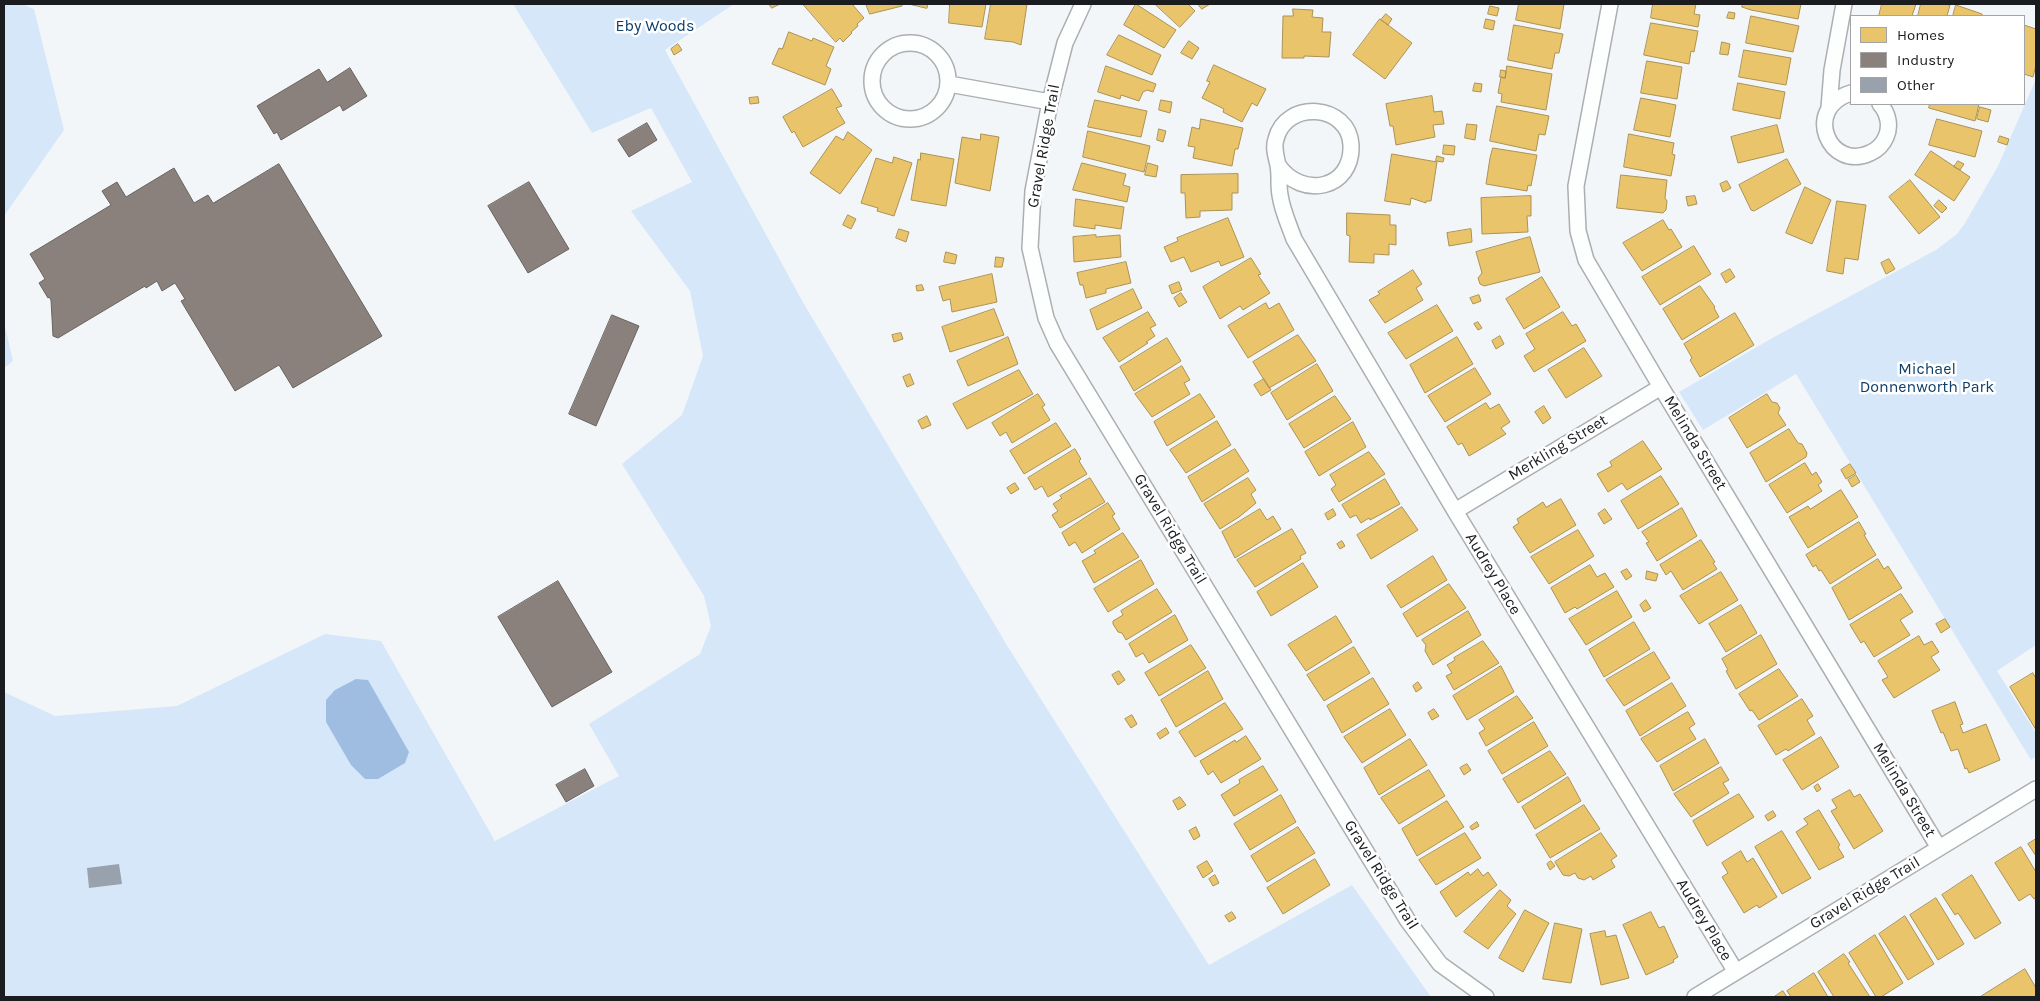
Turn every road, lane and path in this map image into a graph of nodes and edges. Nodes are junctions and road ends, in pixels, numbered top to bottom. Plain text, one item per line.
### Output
1 (1083, 4) edge
2 (1610, 4) edge
3 (1844, 4) edge
4 (949, 84) junction
5 (1850, 93) edge
6 (1050, 102) junction
7 (1881, 105) edge
8 (1829, 108) junction
9 (1278, 165) junction
10 (1660, 387) junction
11 (1455, 510) junction
12 (2036, 789) edge
13 (1939, 848) junction
14 (1736, 972) junction
15 (1486, 997) edge
16 (1695, 997) edge

1 - 6 street, Gravel Ridge Trail
2 - 10 street, Melinda Street
3 - 8 street
4 - 4 street
4 - 6 street
5 - 8 street
6 - 15 street, Gravel Ridge Trail
7 - 8 street
9 - 9 street, Audrey Place
9 - 11 street, Audrey Place
10 - 11 street, Merkling Street
10 - 13 street, Melinda Street
11 - 14 street, Audrey Place
12 - 13 street, Gravel Ridge Trail
13 - 14 street, Gravel Ridge Trail
14 - 16 street, Gravel Ridge Trail

